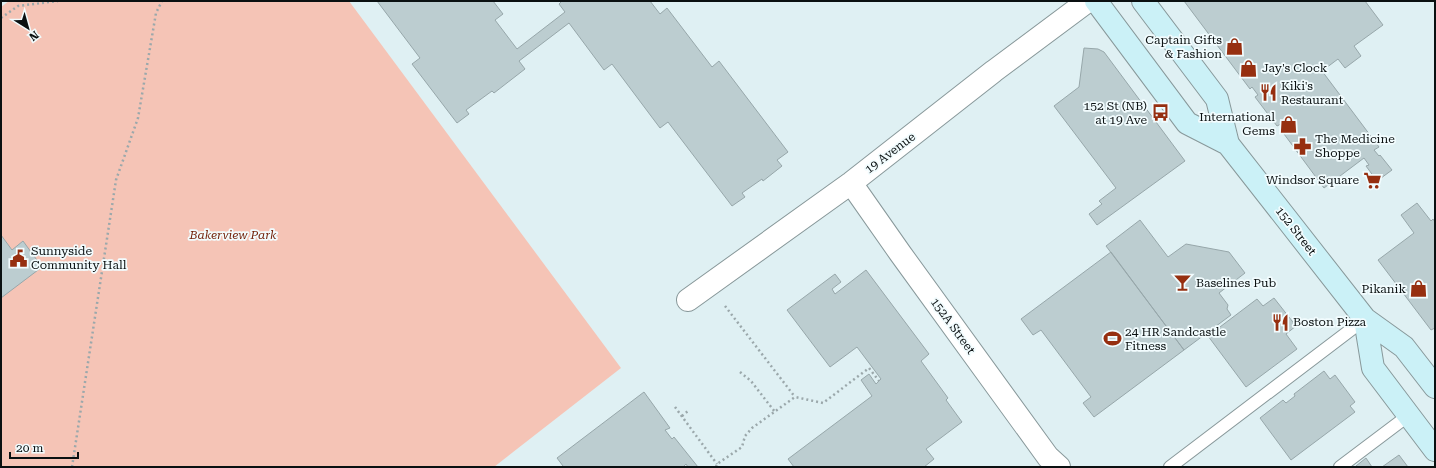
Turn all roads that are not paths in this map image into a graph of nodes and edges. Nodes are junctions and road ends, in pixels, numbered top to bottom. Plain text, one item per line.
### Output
1 (1088, 1) edge
2 (1096, 1) edge
3 (1143, 1) edge
4 (1228, 144) junction
5 (851, 183) junction
6 (688, 300) dead end
7 (1365, 318) junction
8 (1435, 387) edge
9 (1409, 415) junction
10 (1435, 450) edge
11 (1047, 464) edge
12 (1170, 467) edge
13 (1340, 467) edge

1 - 5 street, 19 Avenue
2 - 4 main road, 152 Street
3 - 4 main road, 152 Street
4 - 7 main road, 152 Street
5 - 6 street, 19 Avenue
5 - 11 street, 152A Street
7 - 8 main road, 152 Street
7 - 9 main road, 152 Street
7 - 12 lane
9 - 10 main road, 152 Street
9 - 13 lane

